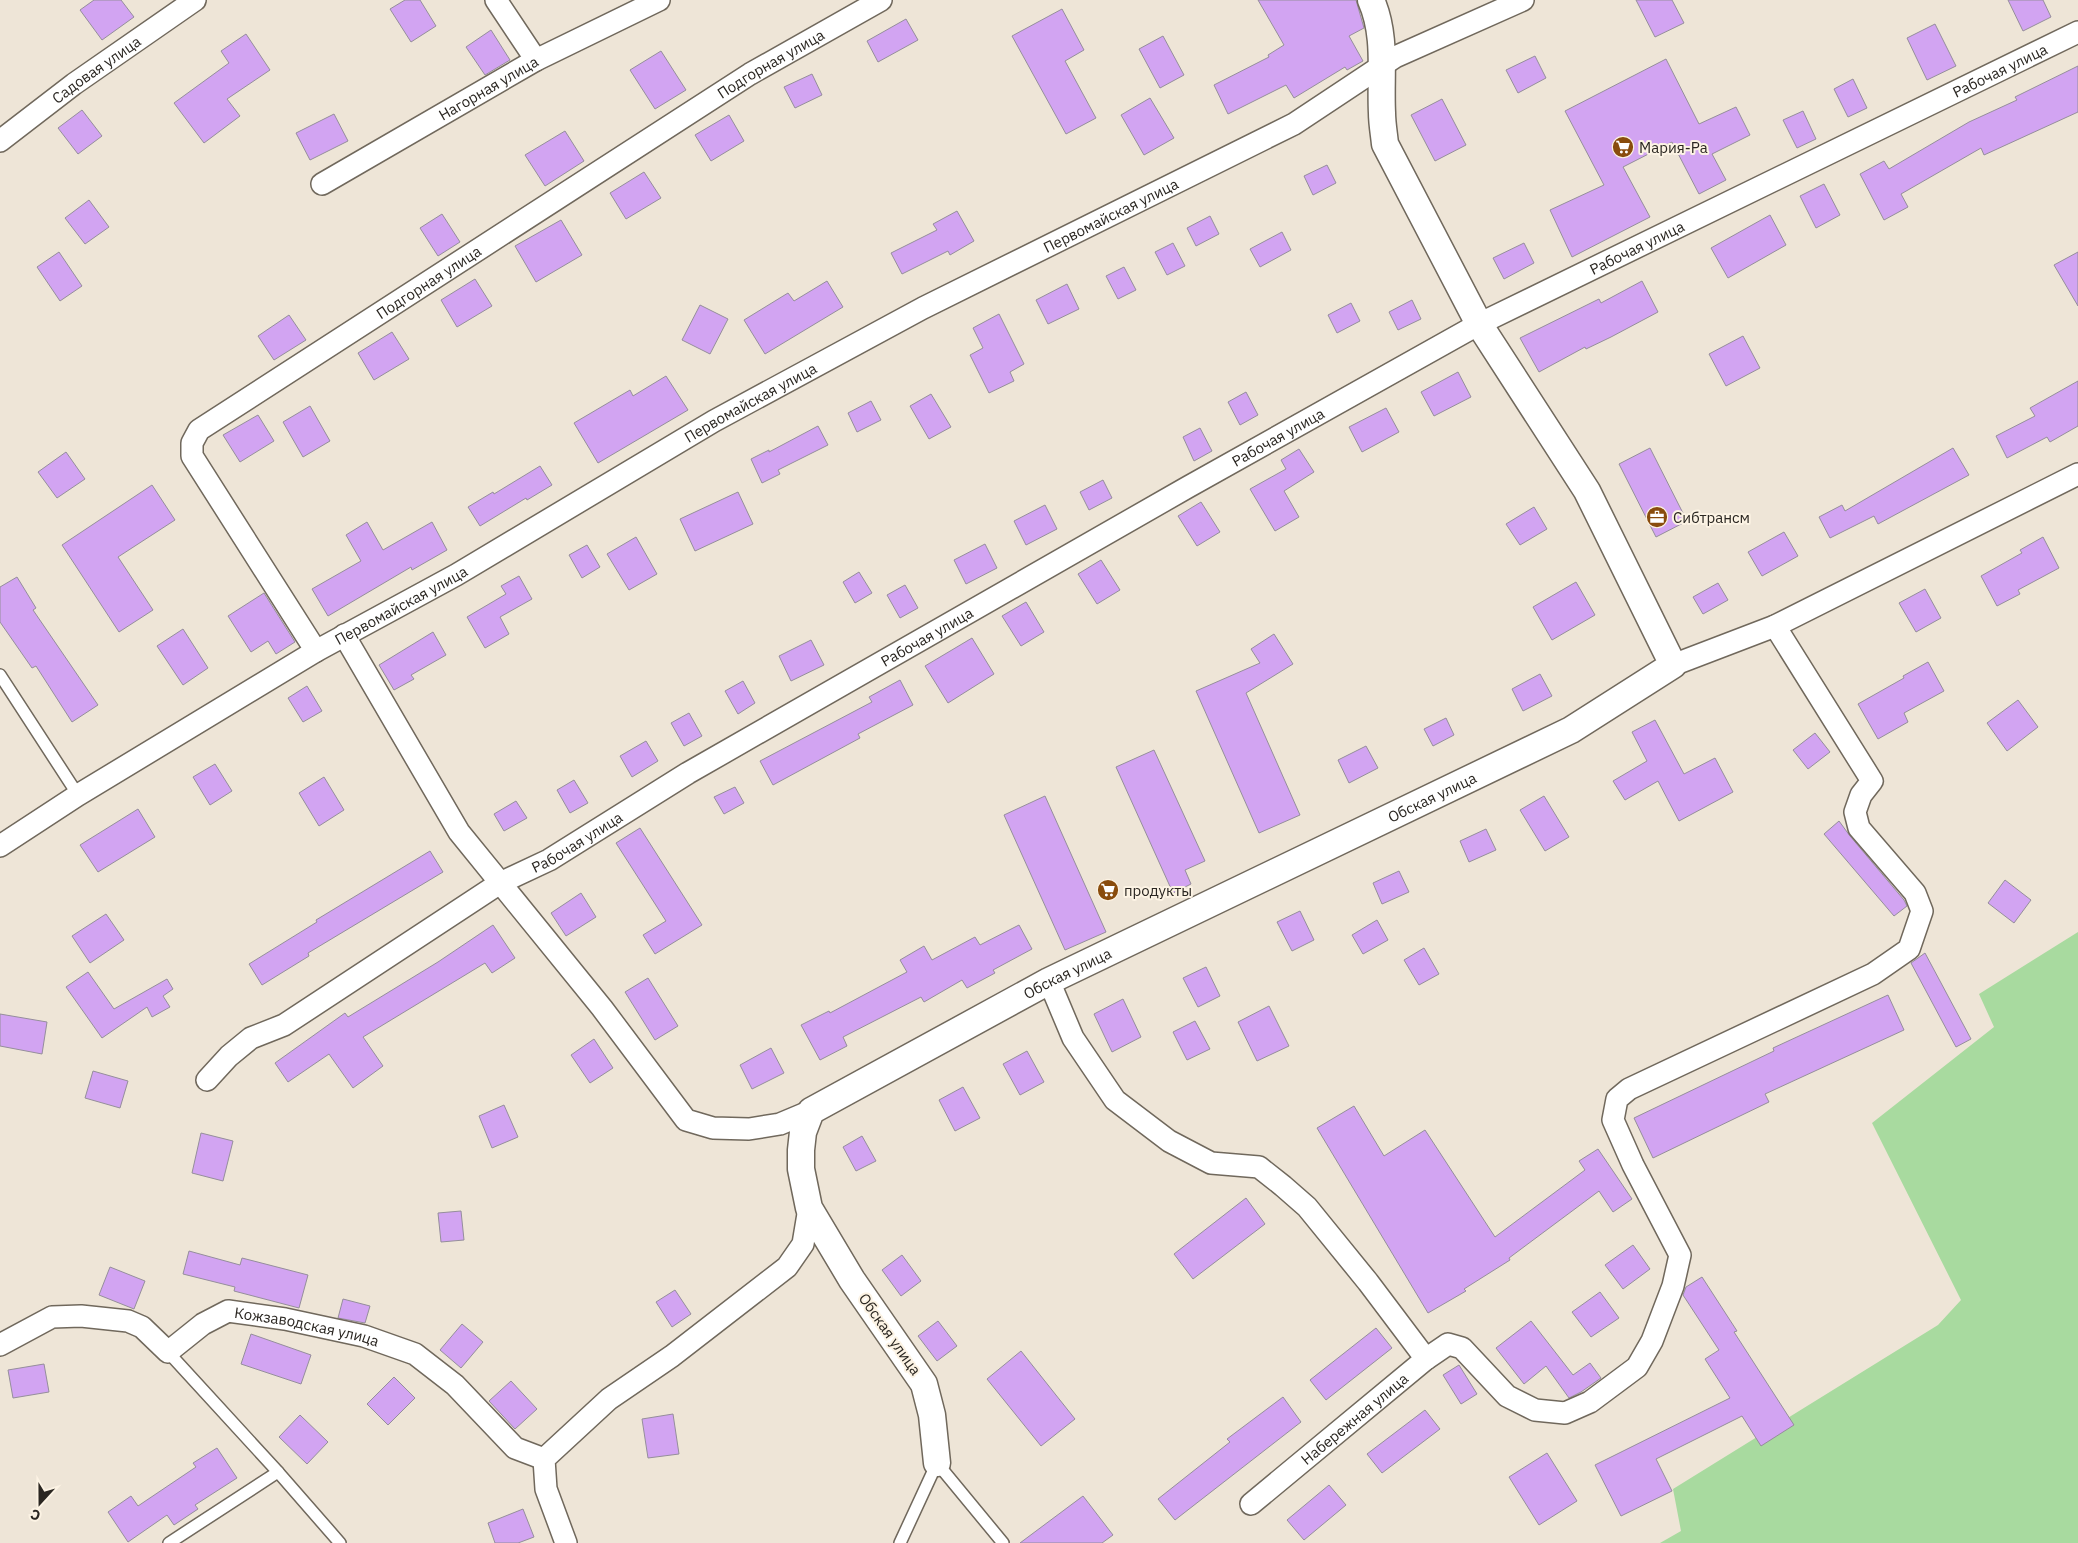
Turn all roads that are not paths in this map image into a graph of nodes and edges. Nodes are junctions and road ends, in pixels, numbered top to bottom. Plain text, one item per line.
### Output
1 (194, 0) edge
2 (496, 0) edge
3 (659, 0) edge
4 (881, 0) edge
5 (1371, 0) edge
6 (1523, 0) edge
7 (2078, 32) edge
8 (536, 60) junction
9 (1383, 63) junction
10 (0, 141) edge
11 (322, 184) dead end
12 (1479, 324) junction
13 (2078, 474) edge
14 (1775, 626) junction
15 (344, 635) junction
16 (316, 651) junction
17 (1673, 665) junction
18 (0, 675) edge
19 (78, 795) junction
20 (0, 846) edge
21 (500, 883) junction
22 (1050, 981) junction
23 (207, 1080) dead end
24 (810, 1111) junction
25 (809, 1208) junction
26 (0, 1345) edge
27 (168, 1352) junction
28 (1426, 1359) junction
29 (544, 1459) junction
30 (937, 1463) junction
31 (278, 1472) junction
32 (1251, 1504) dead end
33 (169, 1543) edge
34 (340, 1543) edge
35 (566, 1543) edge
36 (900, 1543) edge
37 (1003, 1543) edge

1 - 10 street, Садовая улица
2 - 8 street
3 - 8 street, Нагорная улица
4 - 16 street, Подгорная улица
5 - 9 street
6 - 9 street, Первомайская улица
7 - 12 street, Рабочая улица
8 - 11 street, Нагорная улица
9 - 12 street
9 - 15 street, Первомайская улица
12 - 17 street
12 - 21 street, Рабочая улица
13 - 14 street
14 - 17 street
14 - 28 street, Набережная улица
15 - 16 street, Первомайская улица
15 - 21 street
16 - 19 street, Первомайская улица
17 - 22 street, Обская улица
18 - 19 lane
19 - 20 street, Первомайская улица
21 - 23 street, Рабочая улица
21 - 24 street
22 - 24 street, Обская улица
22 - 28 street
24 - 25 street, Обская улица
25 - 29 street
25 - 30 street, Обская улица
26 - 27 street
27 - 29 street, Кожзаводская улица
27 - 31 lane
28 - 32 street, Набережная улица
29 - 35 street
30 - 36 lane
30 - 37 lane
31 - 33 lane
31 - 34 lane

